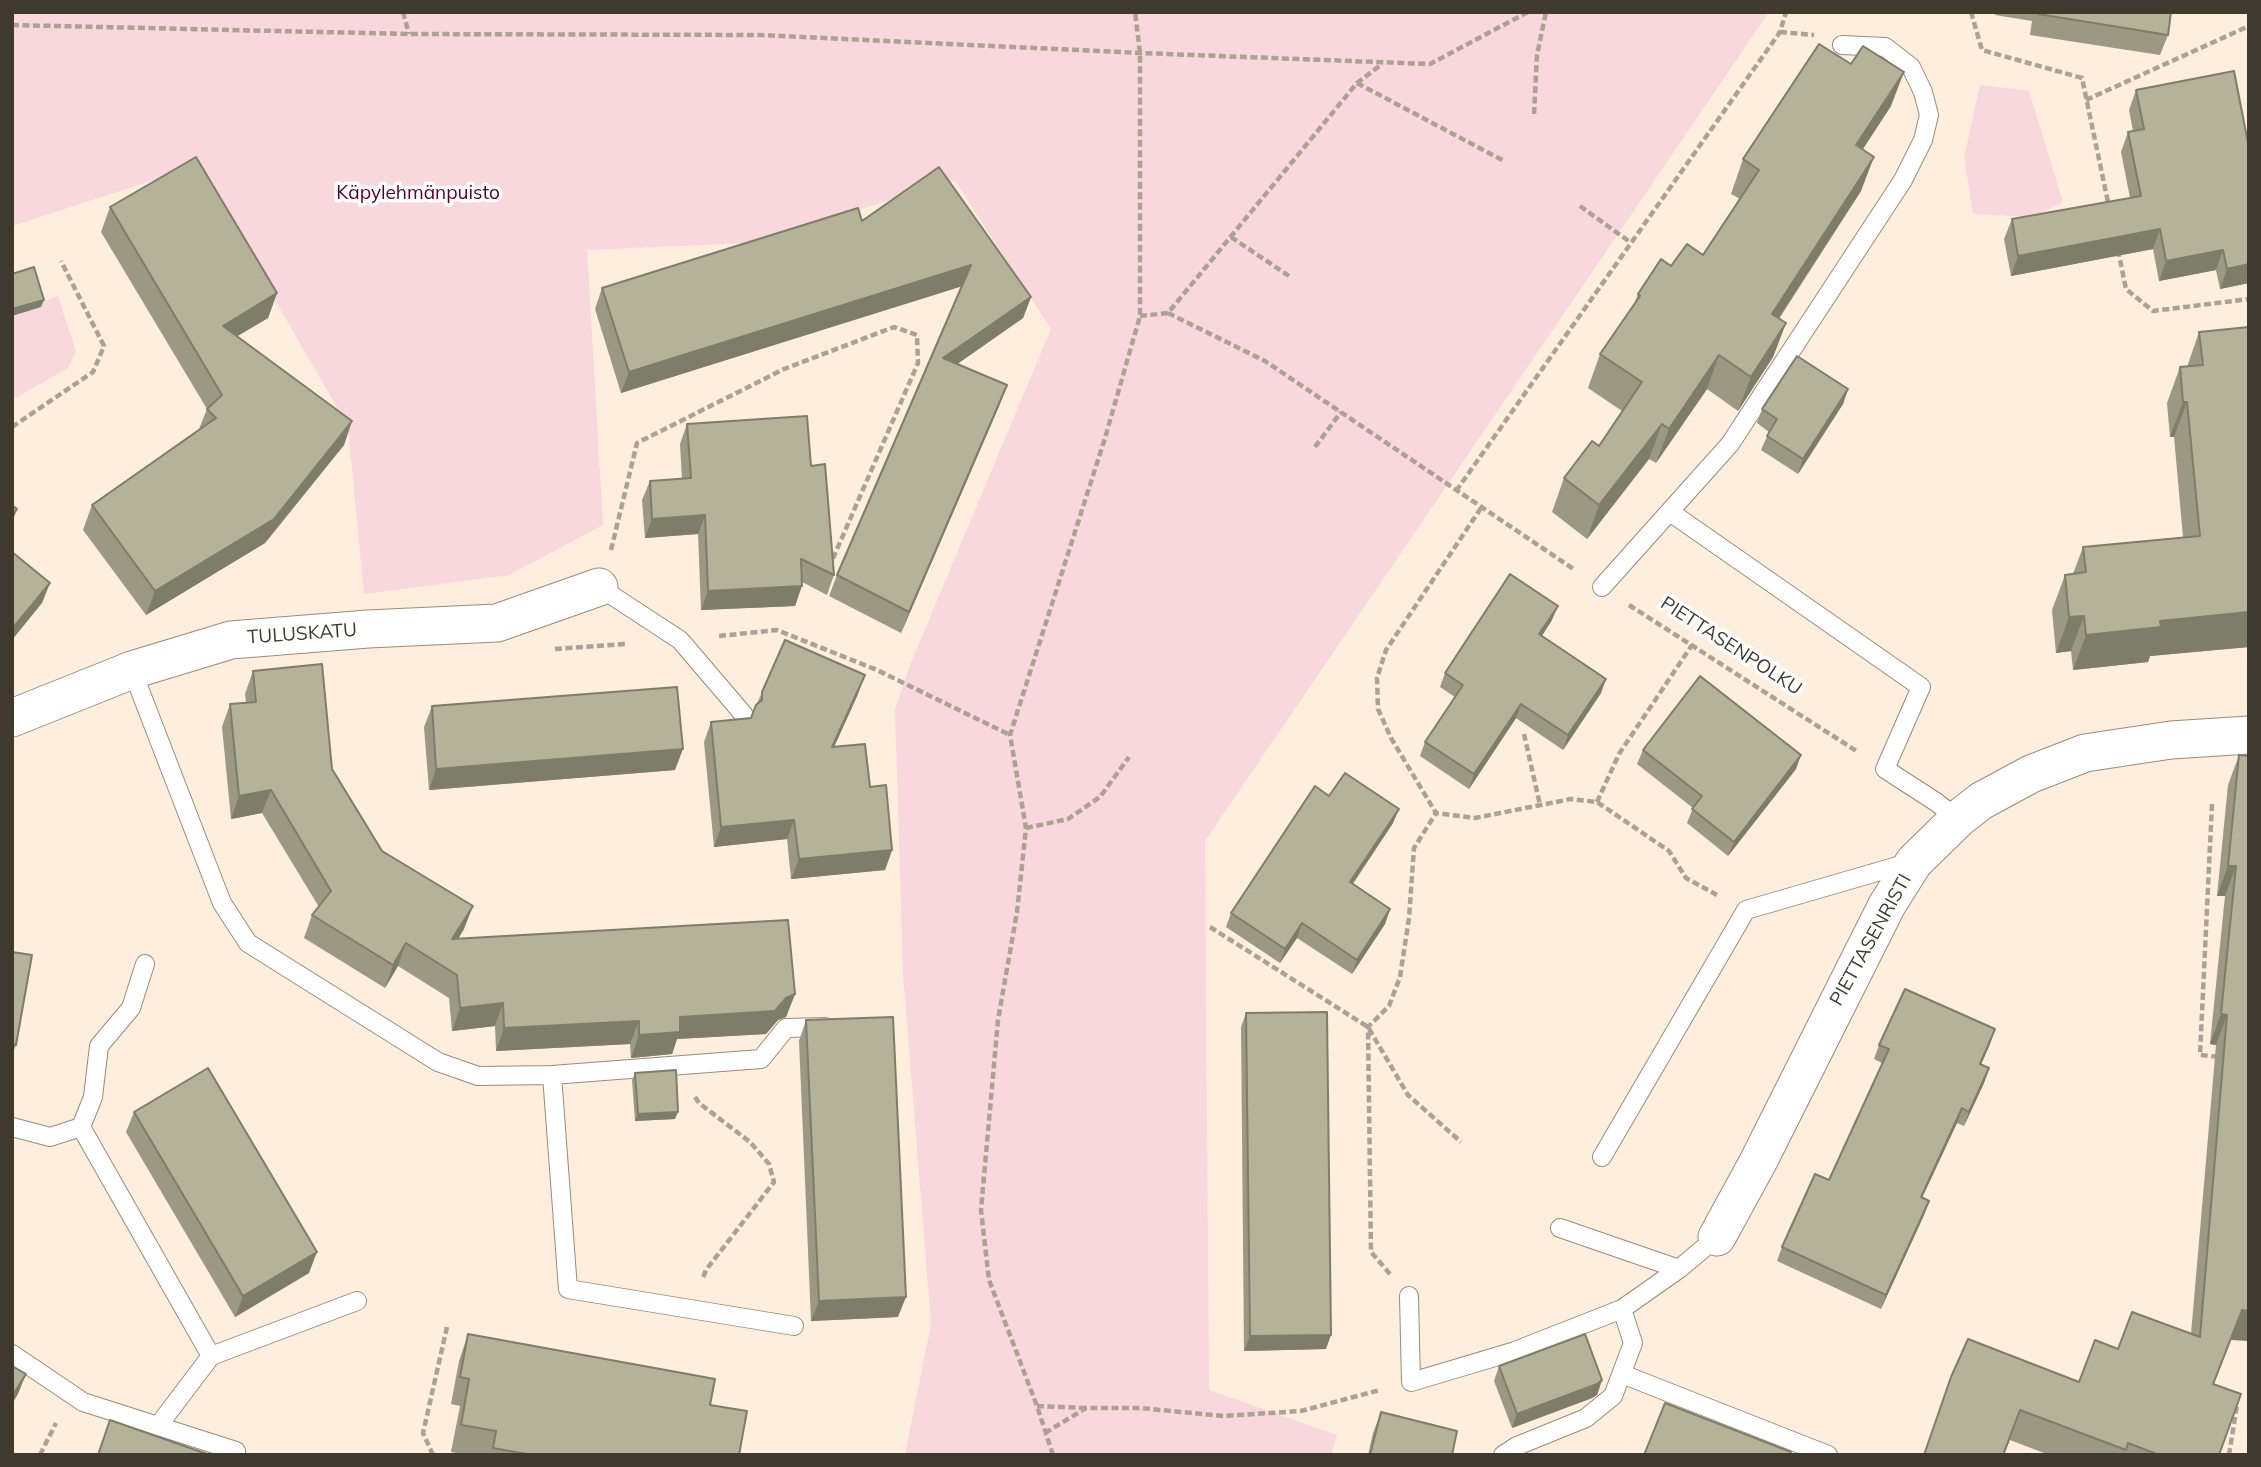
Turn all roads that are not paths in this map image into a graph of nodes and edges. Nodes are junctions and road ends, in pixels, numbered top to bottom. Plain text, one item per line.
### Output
1 (1842, 45) dead end
2 (1670, 512) junction
3 (598, 587) joint
4 (1602, 587) road end
5 (132, 670) junction
6 (744, 715) dead end
7 (12, 718) edge
8 (2249, 735) edge
9 (1958, 819) junction
10 (1914, 862) junction
11 (145, 964) dead end
12 (841, 1027) edge
13 (552, 1075) junction
14 (12, 1127) edge
15 (81, 1127) junction
16 (1602, 1157) dead end
17 (1560, 1228) dead end
18 (1717, 1237) joint
19 (1679, 1269) junction
20 (1409, 1296) road end
21 (358, 1301) dead end
22 (1622, 1310) junction
23 (794, 1326) dead end
24 (12, 1354) edge
25 (211, 1356) junction
26 (1622, 1374) junction
27 (158, 1426) junction
28 (236, 1451) dead end
29 (1503, 1455) edge
30 (1828, 1455) edge

1 - 2 lane
2 - 4 lane
2 - 9 lane
3 - 5 street, TULUSKATU
3 - 6 lane
5 - 7 street, TULUSKATU
5 - 13 lane
8 - 9 street, PIETTASENRISTI
9 - 10 street, PIETTASENRISTI
10 - 16 lane
10 - 18 street, PIETTASENRISTI
11 - 15 lane
12 - 13 lane
13 - 23 lane
14 - 15 lane
15 - 25 lane
17 - 19 lane
18 - 19 lane
19 - 22 lane
20 - 22 lane
21 - 25 lane
22 - 26 lane
24 - 27 lane
25 - 27 lane
26 - 29 lane
26 - 30 lane
27 - 28 lane

